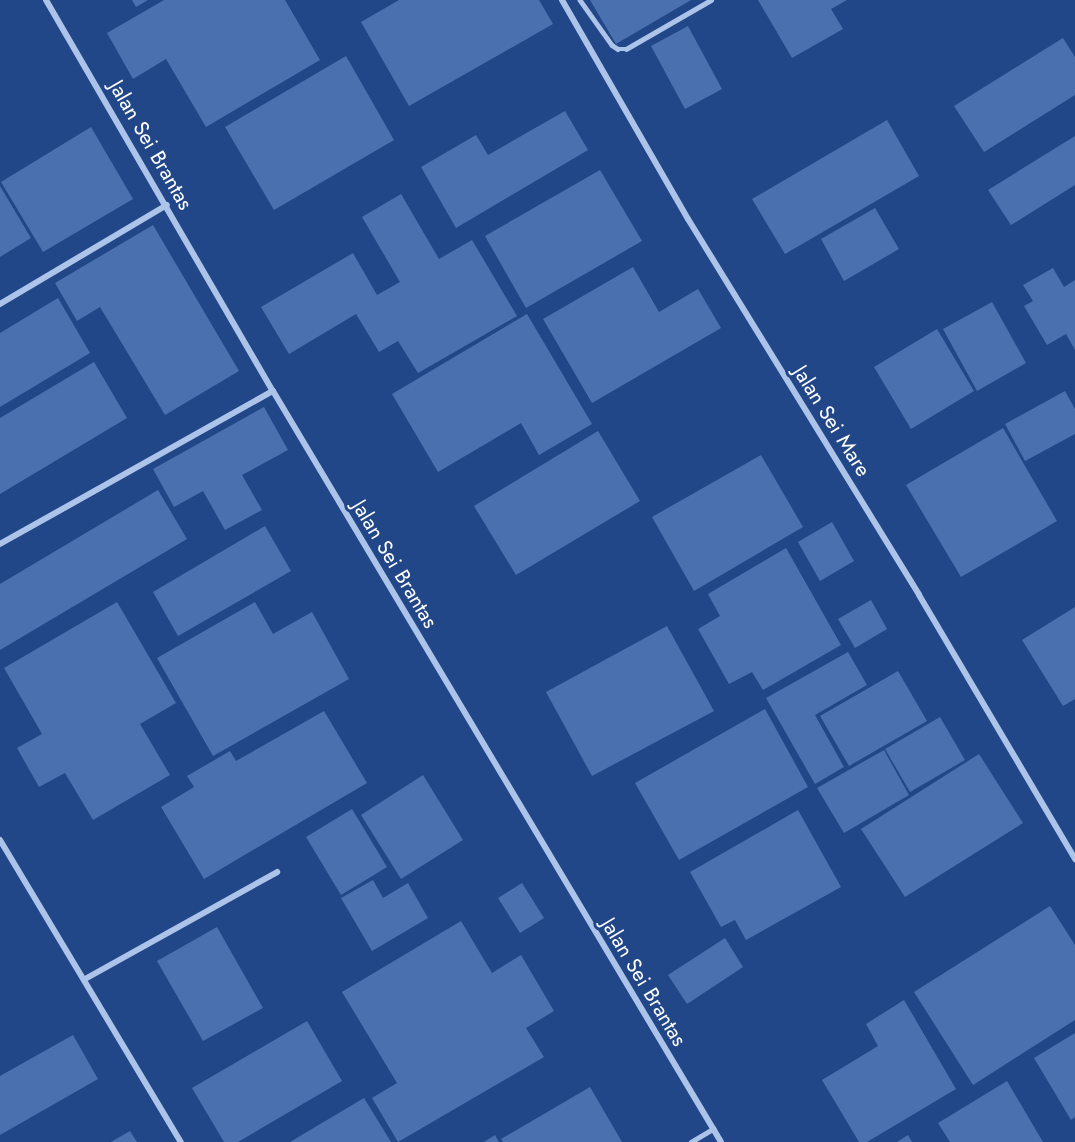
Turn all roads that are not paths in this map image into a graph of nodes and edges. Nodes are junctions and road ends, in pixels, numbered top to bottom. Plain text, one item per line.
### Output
1 (46, 0) edge
2 (563, 0) edge
3 (580, 0) edge
4 (711, 0) edge
5 (167, 205) junction
6 (0, 304) edge
7 (273, 391) junction
8 (0, 544) edge
9 (0, 840) edge
10 (1075, 859) edge
11 (277, 872) dead end
12 (85, 979) junction
13 (713, 1129) junction
14 (181, 1142) edge
15 (691, 1142) edge
16 (722, 1142) edge

1 - 5 street, Jalan Sei Brantas
2 - 10 street, Jalan Sei Mare
3 - 4 lane
5 - 6 street
5 - 7 street, Jalan Sei Brantas
7 - 8 street
7 - 13 street, Jalan Sei Brantas
9 - 12 street
11 - 12 street
12 - 14 street
13 - 15 lane
13 - 16 street, Jalan Sei Brantas

